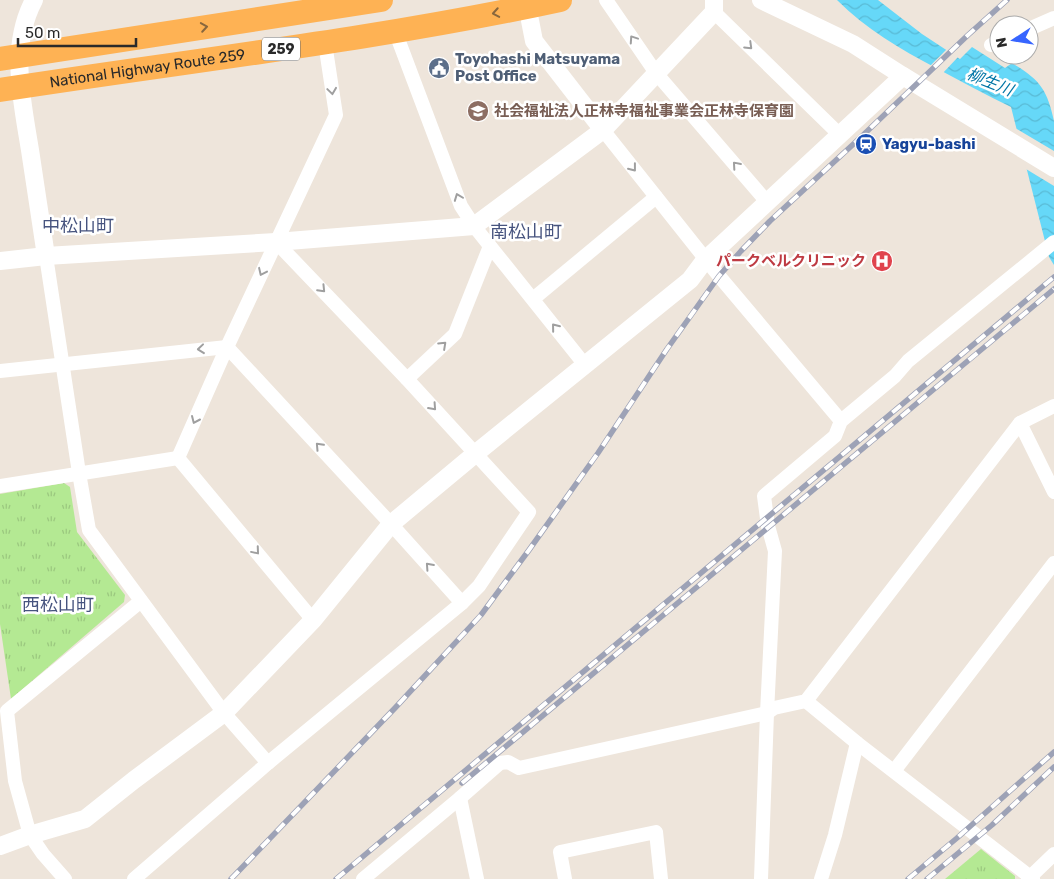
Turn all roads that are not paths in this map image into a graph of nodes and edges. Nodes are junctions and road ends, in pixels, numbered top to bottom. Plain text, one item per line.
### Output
1 (34, 0) edge
2 (381, 0) edge
3 (560, 0) edge
4 (606, 0) edge
5 (761, 0) edge
6 (332, 3) edge
7 (525, 3) edge
8 (714, 6) edge
9 (1054, 18) edge
10 (1039, 25) edge
11 (395, 31) junction
12 (325, 43) junction
13 (9, 57) edge
14 (656, 73) junction
15 (903, 76) junction
16 (10, 89) edge
17 (603, 130) junction
18 (840, 135) junction
19 (1054, 168) edge
20 (656, 197) junction
21 (767, 202) junction
22 (474, 226) junction
23 (276, 242) junction
24 (490, 246) junction
25 (1049, 246) edge
26 (46, 256) junction
27 (705, 260) junction
28 (0, 261) edge
29 (533, 299) junction
30 (228, 347) junction
31 (63, 364) junction
32 (585, 365) junction
33 (0, 372) edge
34 (408, 379) junction
35 (1054, 406) edge
36 (841, 421) junction
37 (1020, 424) junction
38 (476, 454) junction
39 (178, 458) junction
40 (79, 473) junction
41 (0, 486) edge
42 (1054, 492) edge
43 (391, 524) junction
44 (1054, 562) edge
45 (141, 601) junction
46 (462, 603) junction
47 (313, 620) junction
48 (806, 700) junction
49 (224, 713) junction
50 (767, 713) junction
51 (857, 743) junction
52 (268, 763) junction
53 (894, 771) junction
54 (460, 798) junction
55 (30, 835) junction
56 (0, 846) edge
57 (1054, 854) edge
58 (1031, 878) edge
59 (65, 879) edge
60 (134, 879) edge
61 (363, 879) edge
62 (477, 879) edge
63 (565, 879) edge
64 (661, 879) edge
65 (761, 879) edge
66 (821, 879) edge

1 - 13 street
2 - 6 highway, National Highway Route 259 / 259
3 - 7 highway, National Highway Route 259 / 259
14 -> 4 street
5 - 15 street
13 -> 6 highway, National Highway Route 259 / 259
7 -> 11 highway, National Highway Route 259 / 259
7 - 17 street
8 - 14 street
8 -> 18 street
9 - 10 street
11 - 12 highway, National Highway Route 259 / 259
22 -> 11 street
12 - 16 highway, National Highway Route 259 / 259
12 -> 23 street
13 - 16 street
14 - 17 street
21 -> 14 street
15 - 18 street
15 - 19 street
16 - 26 street
17 -> 20 street
17 - 22 street
18 - 21 street
20 - 27 street
20 - 29 street
21 - 27 street
22 - 23 street
22 - 24 street
23 - 26 street
23 -> 30 street
23 -> 34 street
24 - 29 street
34 -> 24 street
25 - 36 street
26 - 28 street
26 - 31 street
27 - 32 street
27 - 36 street
32 -> 29 street
30 -> 31 street
30 -> 39 street
43 -> 30 street
31 - 33 street
31 - 40 street
32 - 38 street
34 -> 38 street
35 - 37 street
36 - 50 street
37 - 42 street
37 - 48 street
38 - 43 street
38 - 46 street
39 - 40 street
39 -> 47 street
40 - 41 street
40 - 45 street
46 -> 43 street
43 - 47 street
44 - 53 street
45 - 49 street
45 - 55 street
46 - 52 street
47 - 49 street
48 - 50 street
48 - 51 street
49 - 52 street
49 - 55 street
50 - 54 street
50 - 65 street
51 - 53 street
51 - 66 street
52 - 60 street
53 - 58 street
54 - 61 street
54 - 62 street
55 - 56 street
55 - 59 street
57 - 58 street
63 - 64 street

